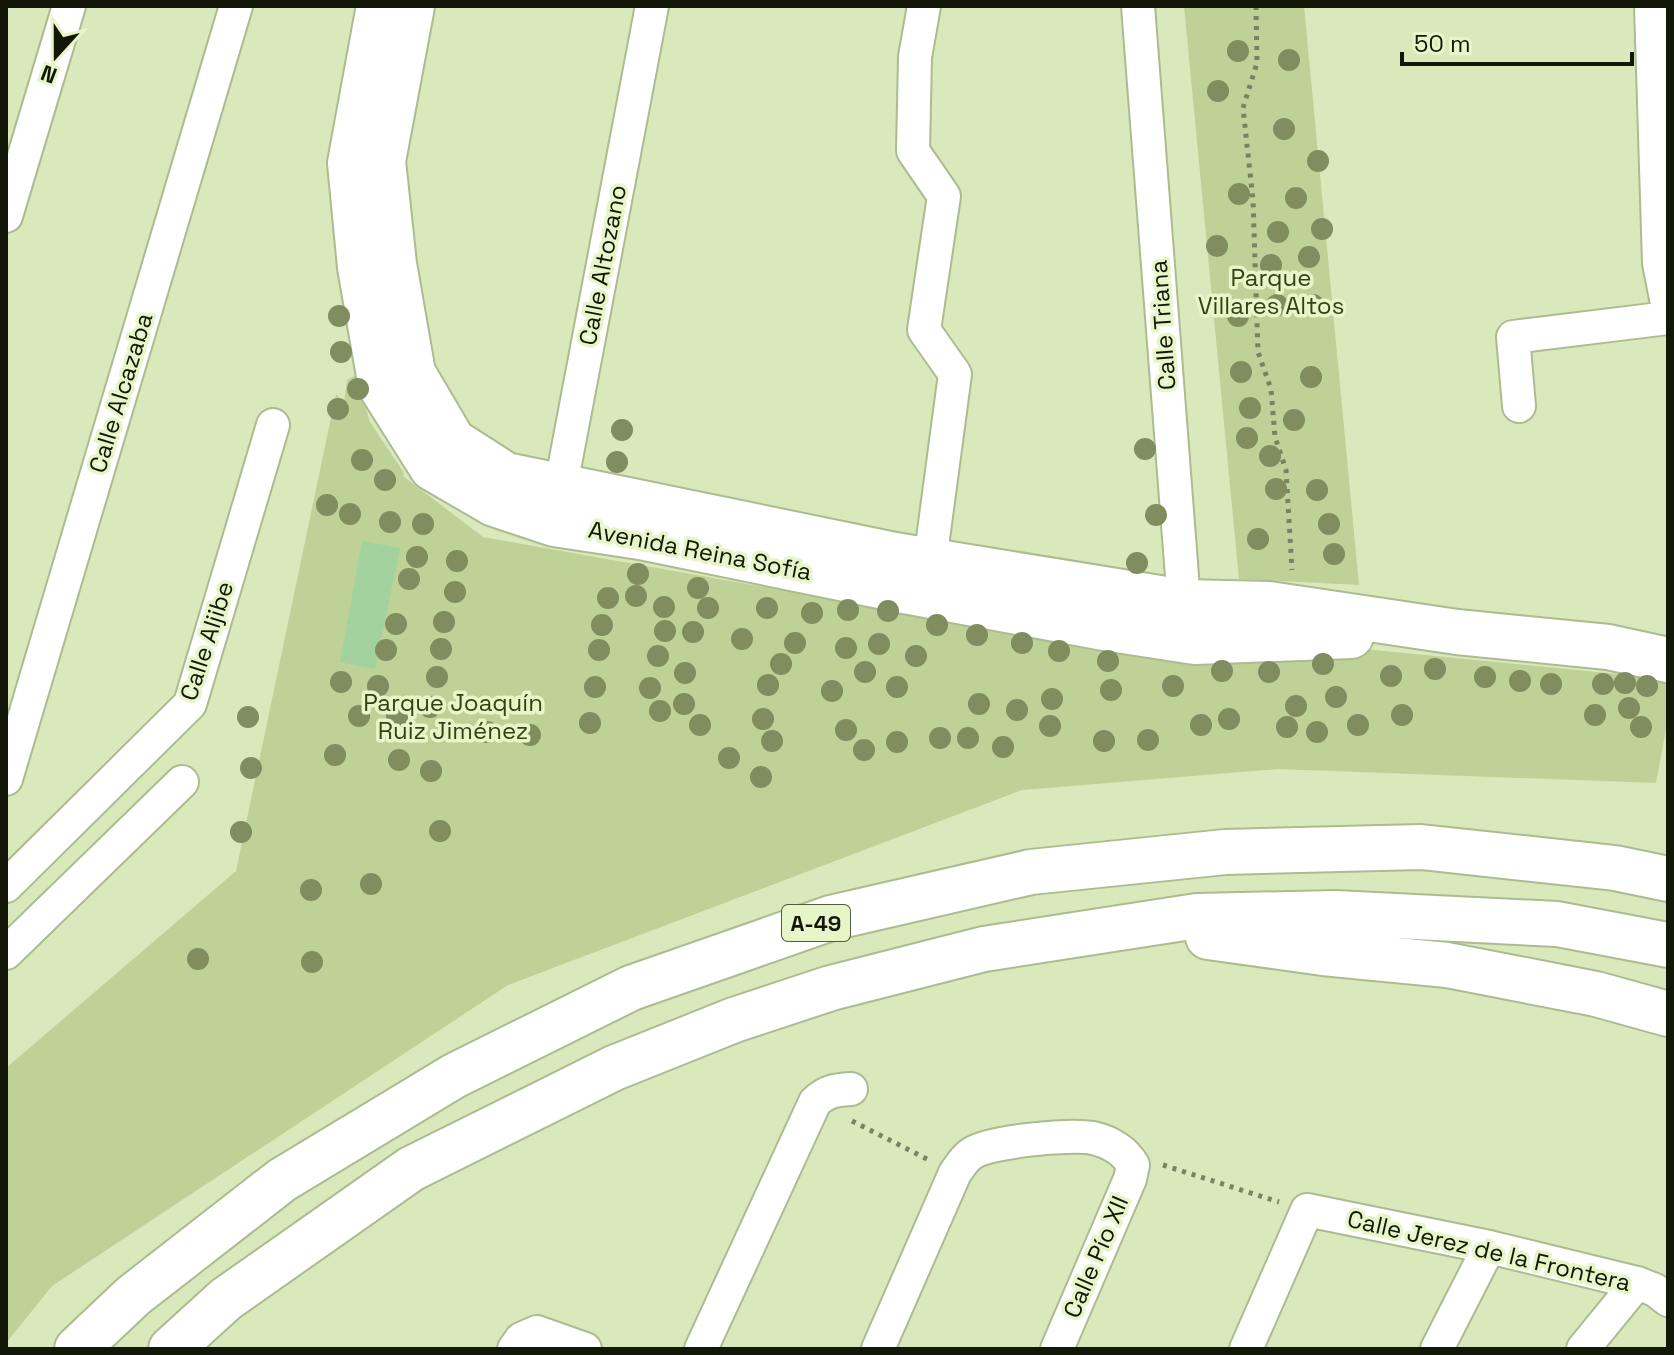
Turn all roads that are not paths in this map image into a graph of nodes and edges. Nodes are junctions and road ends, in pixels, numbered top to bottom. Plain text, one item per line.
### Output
1 (69, 6) edge
2 (236, 6) edge
3 (379, 6) edge
4 (412, 6) edge
5 (652, 6) edge
6 (924, 6) edge
7 (1138, 6) edge
8 (1651, 6) edge
9 (6, 216) edge
10 (1668, 309) edge
11 (1668, 318) edge
12 (1519, 406) dead end
13 (273, 425) dead end
14 (558, 505) junction
15 (930, 561) junction
16 (1190, 622) junction
17 (1457, 632) junction
18 (1668, 660) edge
19 (6, 779) edge
20 (182, 782) dead end
21 (1668, 879) edge
22 (6, 886) edge
23 (1126, 926) junction
24 (1668, 945) edge
25 (6, 953) edge
26 (1668, 1014) edge
27 (851, 1105) road end
28 (1489, 1247) junction
29 (1637, 1283) junction
30 (1668, 1300) edge
31 (77, 1349) edge
32 (171, 1349) edge
33 (514, 1349) edge
34 (585, 1349) edge
35 (701, 1349) edge
36 (878, 1349) edge
37 (1057, 1349) edge
38 (1246, 1349) edge
39 (1437, 1349) edge
40 (1583, 1349) edge

1 - 9 street
2 - 19 street, Calle Alcazaba
3 - 14 main road, Avenida Reina Sofía
4 - 14 main road, Avenida Reina Sofía
5 - 14 street, Calle Altozano
6 - 15 street
7 - 16 street, Calle Triana
8 - 10 street
11 - 12 street
13 - 22 street, Calle Aljibe
14 - 15 main road, Avenida Reina Sofía
14 - 16 main road, Avenida Reina Sofía
15 - 16 main road, Avenida Reina Sofía
16 - 17 main road, Avenida Reina Sofía
16 - 17 main road, Avenida Reina Sofía
17 - 18 main road, Avenida Reina Sofía
20 - 25 street
21 - 31 main road, A-49
23 - 24 main road
23 - 26 main road
23 - 32 main road
27 - 35 street
28 - 29 street, Calle Jerez de la Frontera
28 - 38 street, Calle Jerez de la Frontera
28 - 39 street
29 - 30 street, Calle Jerez de la Frontera
29 - 40 street
33 - 34 street
36 - 37 street, Calle Pío XII

